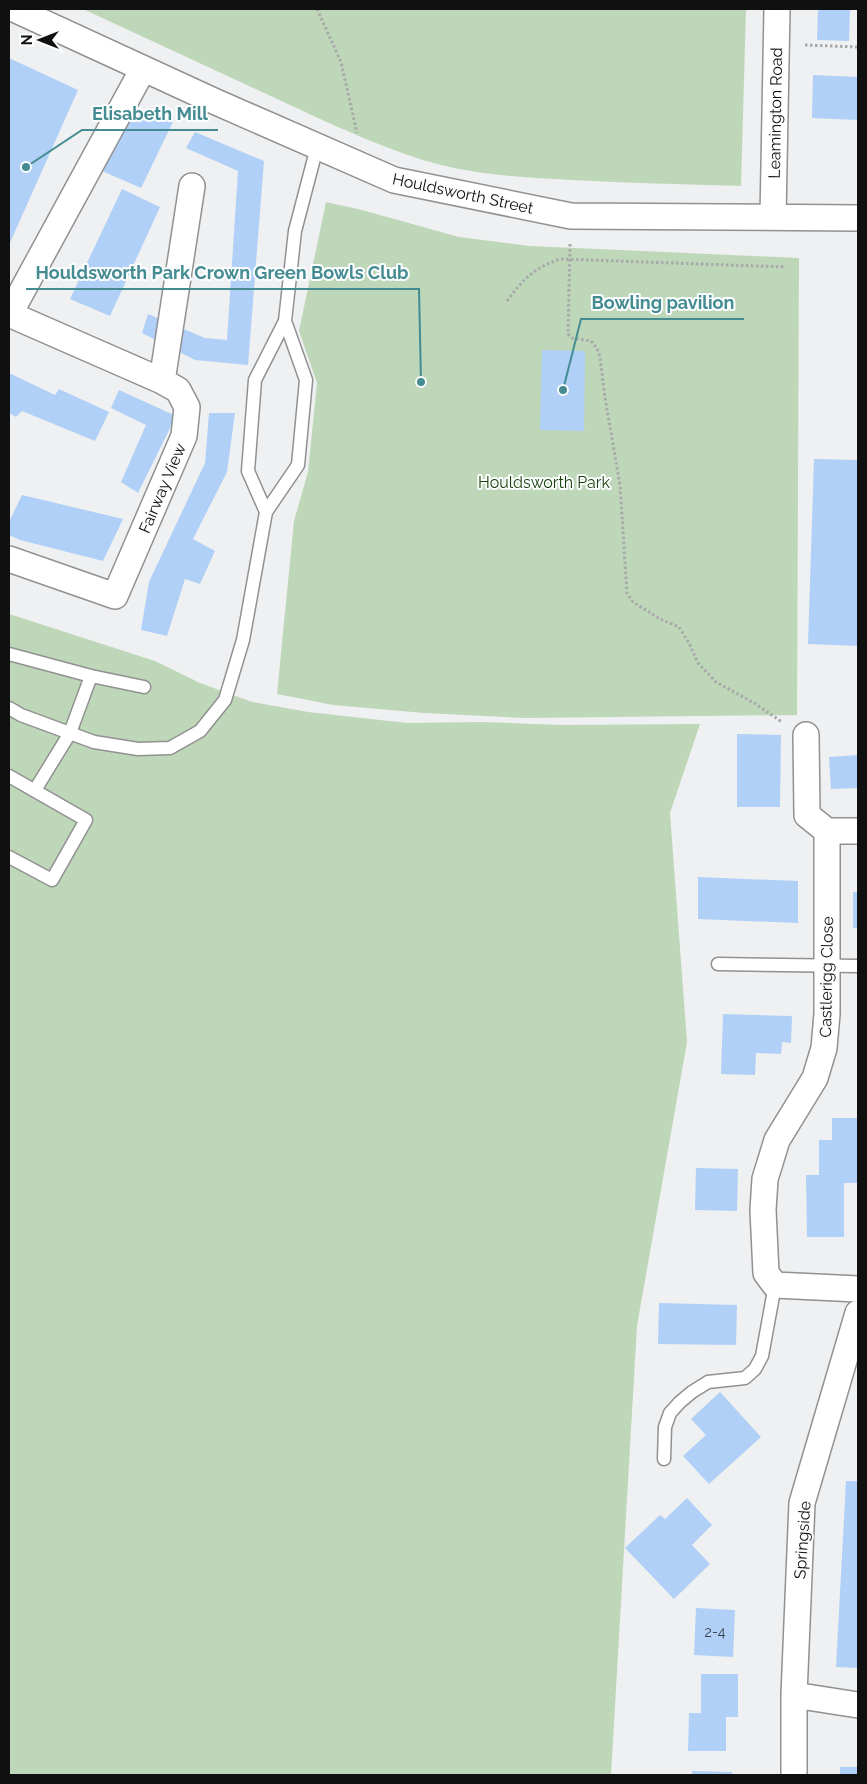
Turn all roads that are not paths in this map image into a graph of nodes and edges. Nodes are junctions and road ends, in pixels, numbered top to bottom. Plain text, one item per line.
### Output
1 (14, 9) edge
2 (777, 9) edge
3 (143, 69) junction
4 (317, 147) junction
5 (192, 186) dead end
6 (773, 217) junction
7 (858, 218) edge
8 (9, 315) edge
9 (285, 321) junction
10 (162, 381) junction
11 (266, 512) junction
12 (9, 560) edge
13 (9, 654) edge
14 (91, 676) junction
15 (144, 687) dead end
16 (9, 708) edge
17 (70, 733) junction
18 (806, 735) road end
19 (9, 776) edge
20 (35, 790) junction
21 (827, 831) junction
22 (858, 831) edge
23 (9, 857) edge
24 (718, 964) dead end
25 (827, 965) junction
26 (858, 966) edge
27 (775, 1285) junction
28 (858, 1289) edge
29 (858, 1313) edge
30 (664, 1459) dead end
31 (794, 1695) junction
32 (858, 1705) edge
33 (794, 1775) edge

1 - 3 street, Houldsworth Street
2 - 6 street, Leamington Road
3 - 4 street, Houldsworth Street
3 - 8 street
4 - 6 street, Houldsworth Street
4 - 9 lane
5 - 10 street
6 - 7 street, Houldsworth Street
8 - 10 street, Fairway View
9 - 11 lane
9 - 11 lane
10 - 12 street, Fairway View
11 - 17 lane
13 - 14 lane
14 - 15 lane
14 - 17 lane
16 - 17 lane
17 - 20 lane
18 - 21 street
19 - 20 lane
20 - 23 lane
21 - 22 street
21 - 25 street, Castlerigg Close
24 - 25 lane
25 - 26 lane
25 - 27 street, Castlerigg Close
27 - 28 street
27 - 30 lane
29 - 31 street, Springside
31 - 32 street
31 - 33 street, Springside

